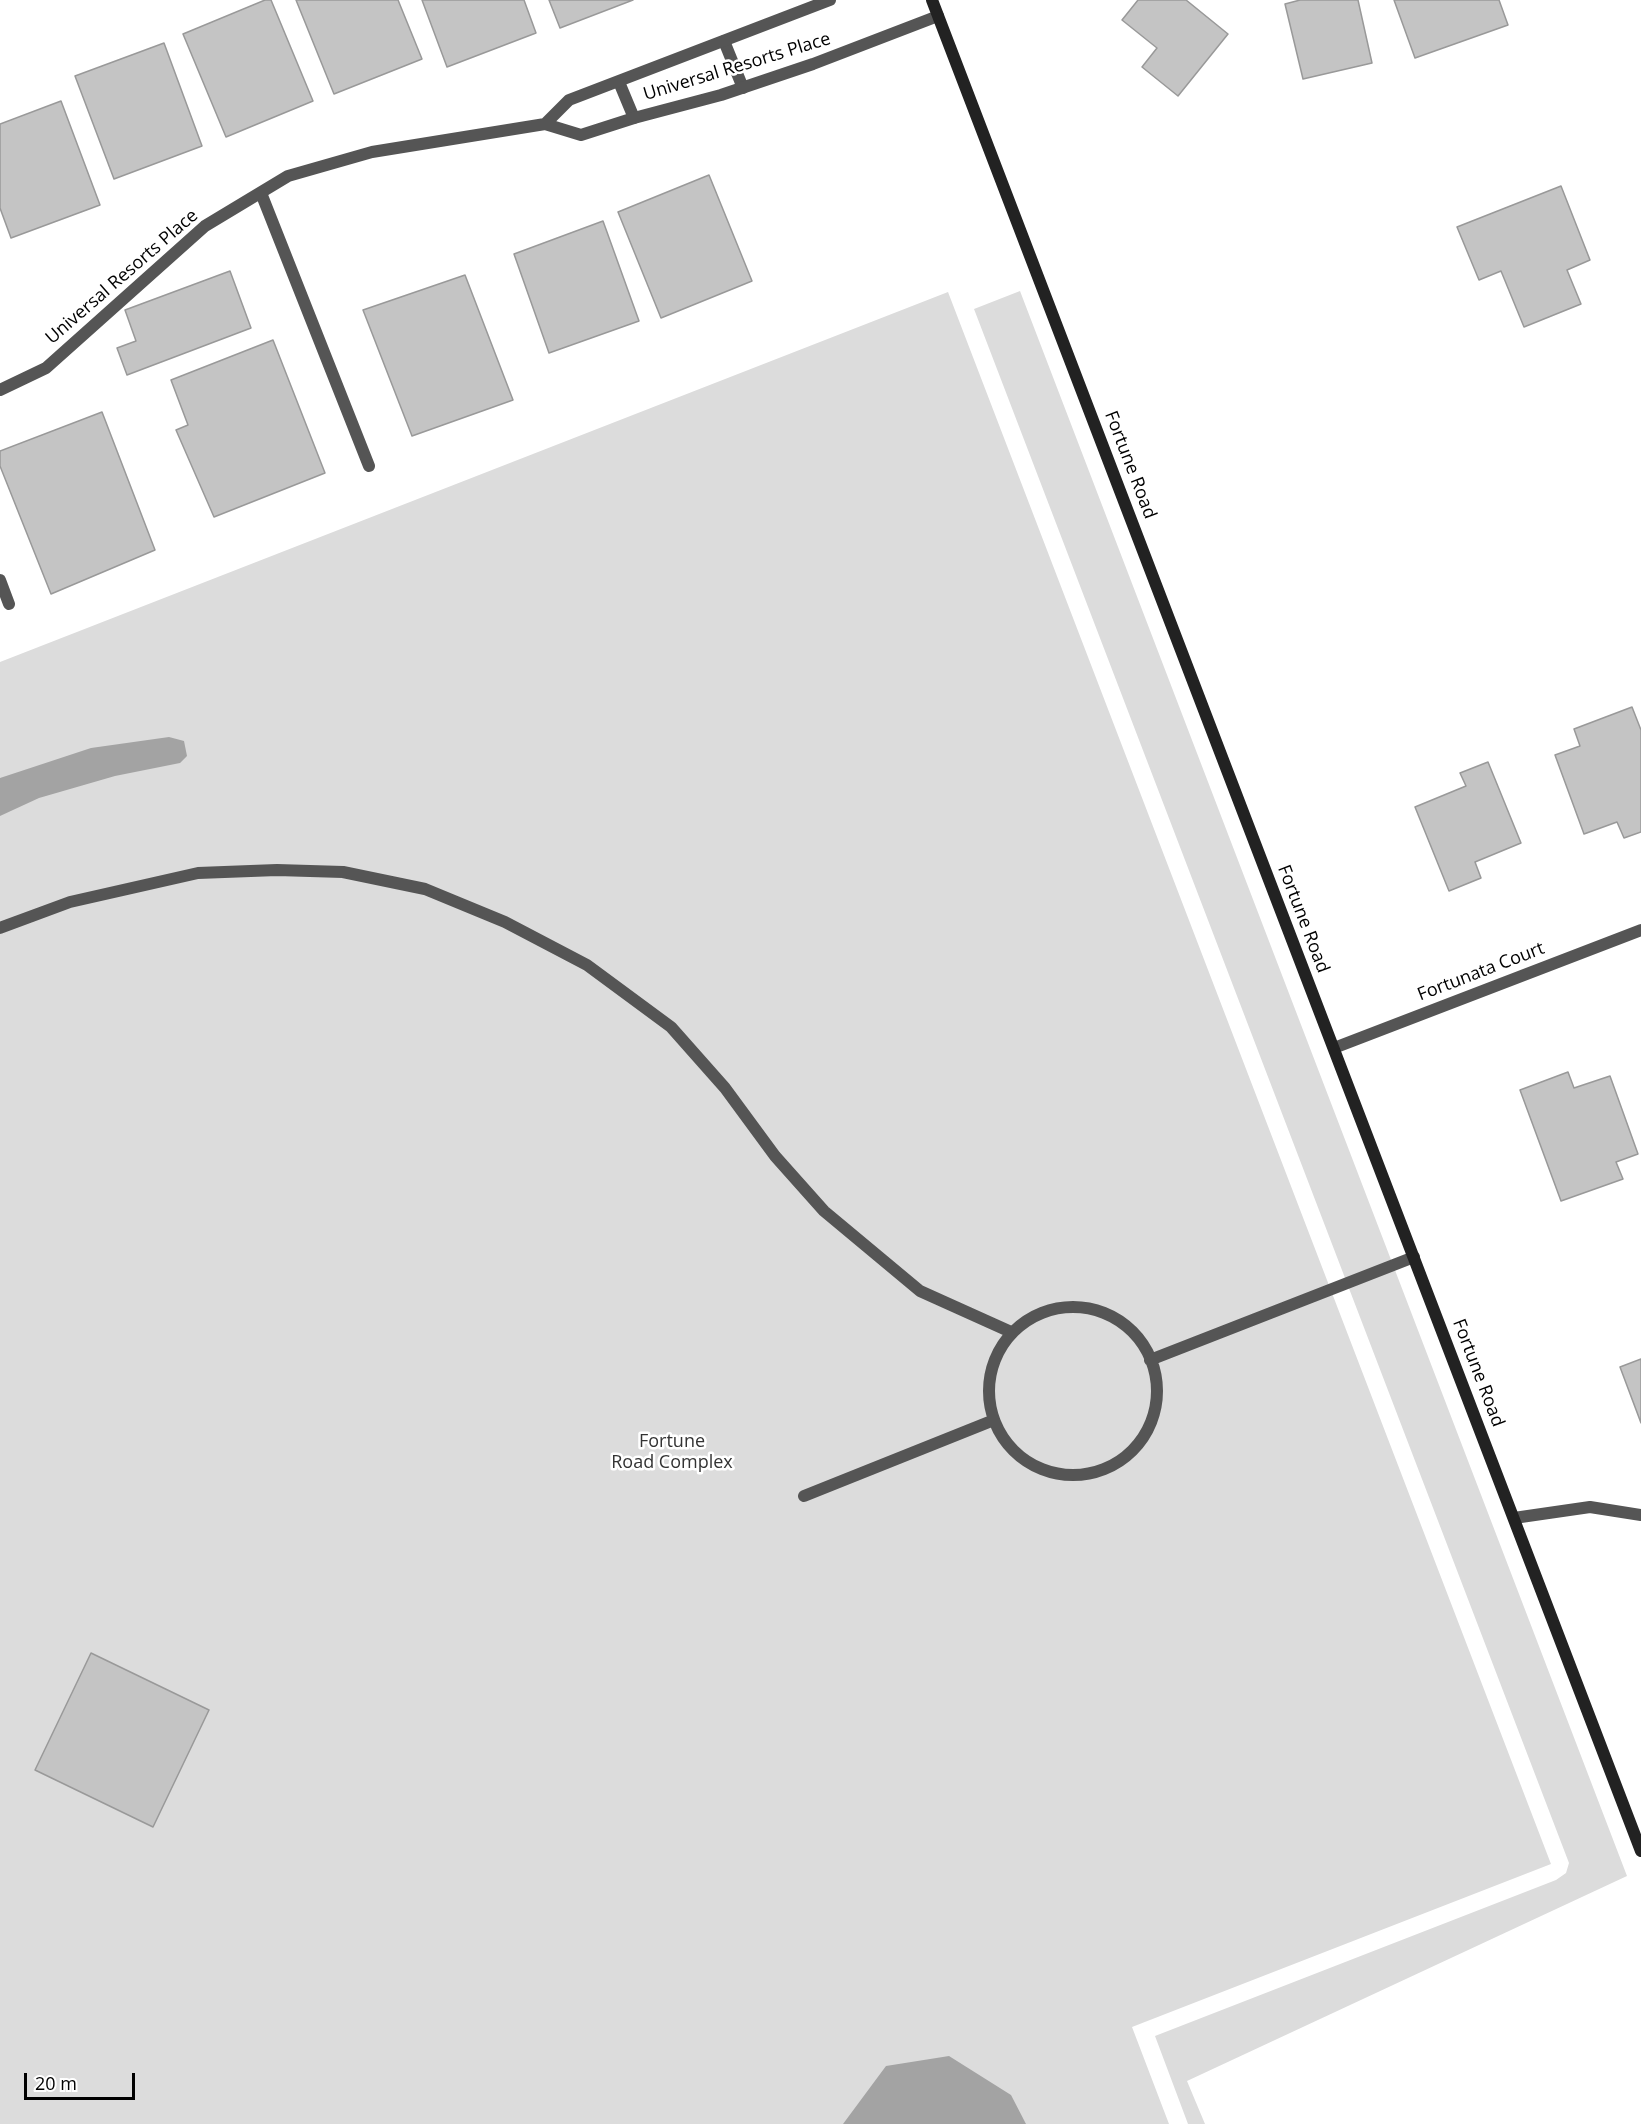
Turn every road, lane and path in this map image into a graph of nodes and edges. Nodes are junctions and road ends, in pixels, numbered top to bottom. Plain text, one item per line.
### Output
1 (830, 0) edge
2 (933, 0) edge
3 (938, 16) junction
4 (723, 41) junction
5 (619, 82) junction
6 (743, 88) junction
7 (634, 118) junction
8 (545, 124) junction
9 (261, 193) junction
10 (0, 390) edge
11 (369, 466) dead end
12 (0, 580) edge
13 (9, 603) dead end
14 (0, 928) edge
15 (1641, 930) edge
16 (1334, 1048) junction
17 (1414, 1257) junction
18 (1011, 1332) junction
19 (1150, 1360) junction
20 (994, 1420) junction
21 (804, 1496) dead end
22 (1641, 1515) edge
23 (1514, 1518) junction
24 (1641, 1851) edge

1 - 4 street, Universal Resorts Place
2 - 3 street, Fortune Road
3 - 6 street, Universal Resorts Place
3 - 16 street, Fortune Road
4 - 5 street, Universal Resorts Place
4 - 6 street
5 - 7 street
5 - 8 street, Universal Resorts Place
6 - 7 street, Universal Resorts Place
7 - 8 street, Universal Resorts Place
8 - 9 street, Universal Resorts Place
9 - 10 street, Universal Resorts Place
9 - 11 street
12 - 13 street
14 - 18 street
15 - 16 street, Fortunata Court
16 - 17 street, Fortune Road
17 - 19 street
17 - 23 street, Fortune Road
18 - 19 street
18 - 20 street
19 - 20 street
20 - 21 street
22 - 23 street
23 - 24 street, Fortune Road

